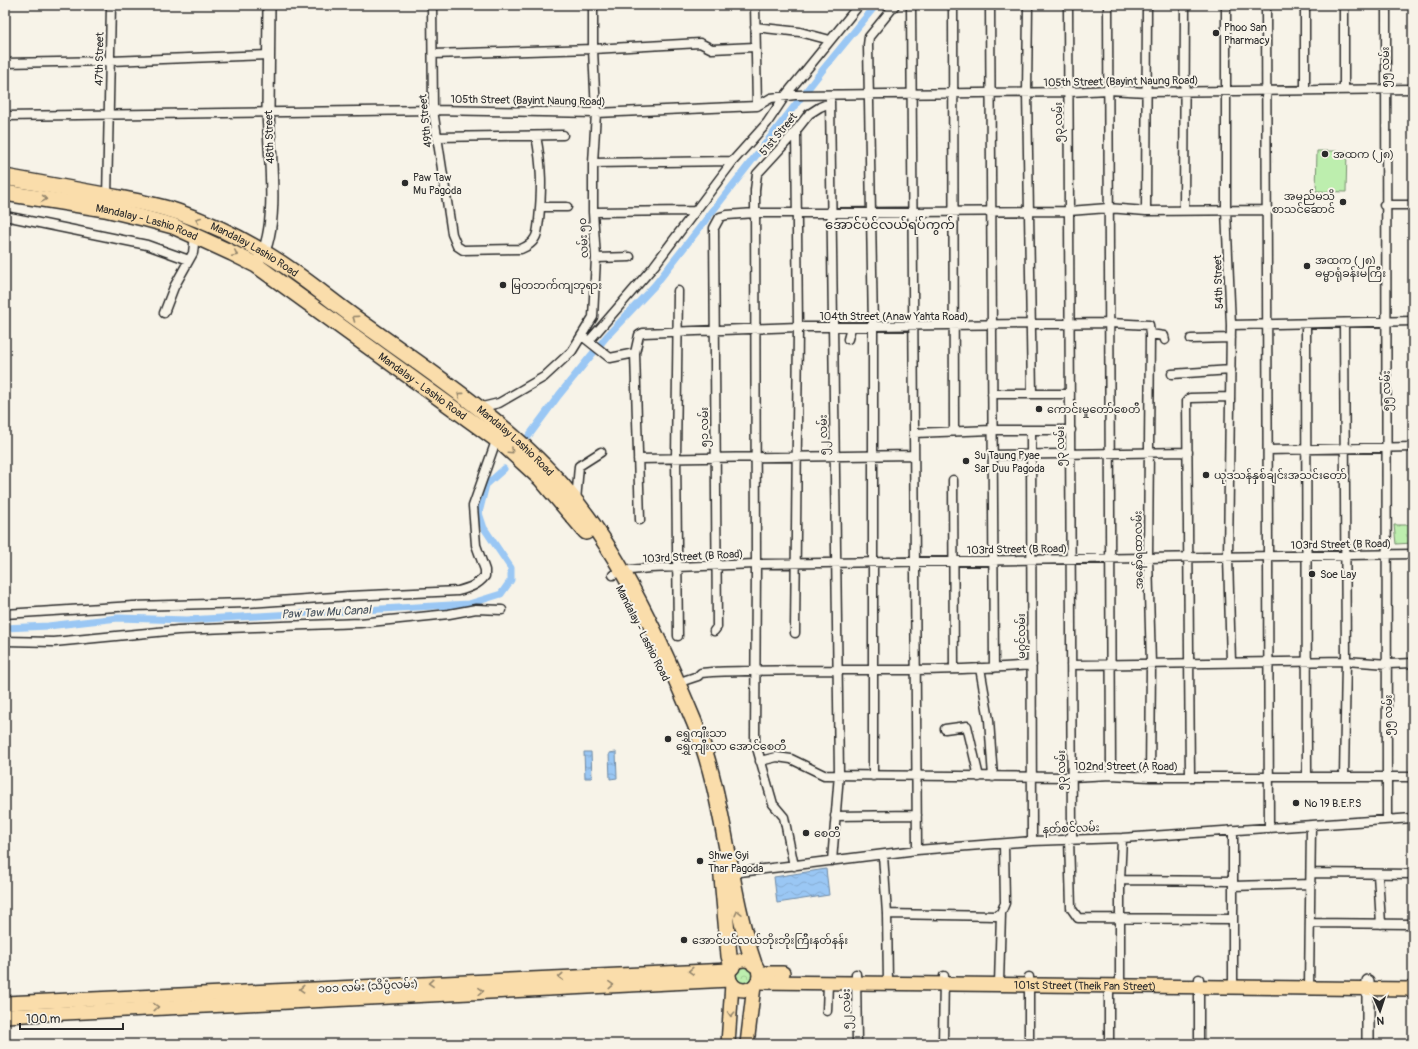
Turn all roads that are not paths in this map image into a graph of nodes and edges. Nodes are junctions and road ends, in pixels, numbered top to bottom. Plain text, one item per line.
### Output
1 (111, 5) edge
2 (269, 5) edge
3 (432, 5) edge
4 (593, 5) edge
5 (755, 5) edge
6 (859, 5) edge
7 (895, 5) edge
8 (911, 5) edge
9 (953, 5) edge
10 (990, 5) edge
11 (1028, 5) edge
12 (1068, 5) edge
13 (1108, 5) edge
14 (1147, 5) edge
15 (1185, 5) edge
16 (1226, 5) edge
17 (1266, 5) edge
18 (1305, 5) edge
19 (1344, 5) edge
20 (1386, 5) edge
21 (755, 27) junction
22 (830, 40) junction
23 (755, 47) junction
24 (593, 49) junction
25 (269, 54) junction
26 (433, 54) junction
27 (110, 61) junction
28 (5, 63) edge
29 (1306, 89) junction
30 (1385, 89) junction
31 (1413, 89) edge
32 (1108, 90) junction
33 (1266, 90) junction
34 (1344, 90) junction
35 (1184, 91) junction
36 (1226, 91) junction
37 (1069, 92) junction
38 (1147, 92) junction
39 (989, 93) junction
40 (1027, 93) junction
41 (911, 94) junction
42 (952, 94) junction
43 (870, 95) junction
44 (785, 96) junction
45 (830, 100) junction
46 (757, 106) junction
47 (433, 110) junction
48 (268, 111) junction
49 (596, 113) junction
50 (108, 114) junction
51 (5, 116) edge
52 (796, 130) junction
53 (563, 135) dead end
54 (536, 136) junction
55 (437, 137) junction
56 (733, 161) junction
57 (593, 163) junction
58 (5, 177) edge
59 (5, 193) edge
60 (106, 202) junction
61 (140, 202) junction
62 (1384, 205) junction
63 (1413, 205) edge
64 (540, 207) junction
65 (568, 207) dead end
66 (1108, 208) junction
67 (1184, 210) junction
68 (1226, 210) junction
69 (1268, 210) junction
70 (695, 211) junction
71 (1030, 211) junction
72 (1069, 211) junction
73 (1146, 211) junction
74 (592, 212) junction
75 (872, 212) junction
76 (912, 212) junction
77 (953, 212) junction
78 (991, 212) junction
79 (755, 213) junction
80 (796, 214) junction
81 (832, 214) junction
82 (5, 216) edge
83 (136, 217) junction
84 (219, 229) junction
85 (195, 235) junction
86 (210, 242) junction
87 (264, 252) junction
88 (630, 257) dead end
89 (596, 258) junction
90 (189, 260) junction
91 (256, 265) junction
92 (678, 292) dead end
93 (164, 313) dead end
94 (1385, 321) junction
95 (1413, 321) edge
96 (1110, 323) junction
97 (1344, 323) junction
98 (1146, 324) joint
99 (1268, 324) junction
100 (1306, 324) junction
101 (1030, 325) junction
102 (1070, 325) junction
103 (1231, 325) junction
104 (954, 326) junction
105 (992, 326) junction
106 (798, 327) junction
107 (913, 327) junction
108 (756, 328) junction
109 (833, 328) junction
110 (851, 328) junction
111 (873, 328) junction
112 (715, 330) junction
113 (678, 331) junction
114 (1150, 334) junction
115 (1231, 338) junction
116 (585, 339) junction
117 (848, 339) dead end
118 (1191, 339) dead end
119 (1165, 340) dead end
120 (635, 353) junction
121 (1230, 370) junction
122 (1172, 374) dead end
123 (992, 394) junction
124 (1032, 394) junction
125 (1070, 394) junction
126 (1230, 397) junction
127 (477, 408) junction
128 (992, 430) junction
129 (1031, 430) junction
130 (1071, 430) junction
131 (954, 431) junction
132 (914, 433) junction
133 (499, 434) junction
134 (1413, 447) edge
135 (1387, 448) junction
136 (1344, 449) junction
137 (1268, 450) junction
138 (1306, 450) junction
139 (600, 452) dead end
140 (1109, 452) junction
141 (1149, 452) junction
142 (1188, 452) junction
143 (1071, 453) junction
144 (992, 454) junction
145 (1032, 454) junction
146 (872, 455) junction
147 (914, 455) junction
148 (796, 456) junction
149 (834, 456) junction
150 (755, 457) junction
151 (676, 458) junction
152 (714, 458) junction
153 (638, 459) junction
154 (953, 480) dead end
155 (576, 501) junction
156 (640, 520) dead end
157 (1413, 554) edge
158 (1386, 555) junction
159 (1306, 556) junction
160 (1345, 556) junction
161 (1228, 557) junction
162 (1268, 557) junction
163 (1148, 558) junction
164 (1188, 558) junction
165 (1110, 559) junction
166 (1032, 560) junction
167 (1071, 560) junction
168 (953, 561) junction
169 (992, 561) junction
170 (835, 562) junction
171 (872, 562) junction
172 (915, 562) junction
173 (795, 563) junction
174 (756, 564) junction
175 (715, 565) junction
176 (678, 566) junction
177 (617, 573) junction
178 (502, 610) dead end
179 (5, 614) edge
180 (714, 631) dead end
181 (795, 633) dead end
182 (678, 636) dead end
183 (5, 641) edge
184 (1346, 661) junction
185 (1231, 662) junction
186 (1308, 662) junction
187 (1269, 663) junction
188 (1413, 663) edge
189 (1110, 664) junction
190 (1151, 664) junction
191 (1190, 664) junction
192 (1388, 664) junction
193 (1032, 665) junction
194 (1071, 665) junction
195 (980, 668) junction
196 (994, 668) junction
197 (838, 669) junction
198 (954, 669) junction
199 (756, 670) junction
200 (872, 670) junction
201 (915, 670) junction
202 (677, 683) junction
203 (945, 729) dead end
204 (760, 761) junction
205 (839, 774) junction
206 (1111, 775) junction
207 (873, 776) junction
208 (915, 777) junction
209 (979, 777) junction
210 (994, 777) junction
211 (1032, 777) junction
212 (1072, 777) junction
213 (1150, 777) junction
214 (1190, 777) junction
215 (1307, 777) junction
216 (1344, 777) junction
217 (1413, 777) edge
218 (1269, 778) junction
219 (1387, 778) junction
220 (917, 815) junction
221 (835, 816) junction
222 (1413, 818) edge
223 (1387, 819) junction
224 (1311, 826) junction
225 (1268, 828) junction
226 (1233, 830) junction
227 (1070, 838) junction
228 (1122, 838) junction
229 (1032, 841) junction
230 (1004, 844) junction
231 (917, 850) junction
232 (883, 855) junction
233 (832, 861) junction
234 (794, 866) junction
235 (732, 873) junction
236 (1311, 873) junction
237 (1378, 874) junction
238 (1413, 874) edge
239 (1120, 880) junction
240 (1233, 884) junction
241 (1311, 884) junction
242 (1002, 913) junction
243 (888, 914) junction
244 (1120, 918) junction
245 (1233, 919) junction
246 (1310, 923) junction
247 (1381, 924) junction
248 (1413, 924) edge
249 (731, 975) junction
250 (756, 976) junction
251 (856, 979) junction
252 (888, 979) junction
253 (944, 979) junction
254 (1000, 980) junction
255 (1029, 980) junction
256 (1413, 982) edge
257 (828, 983) junction
258 (1116, 983) junction
259 (1199, 983) junction
260 (1233, 983) junction
261 (1309, 983) junction
262 (1367, 985) junction
263 (1413, 989) edge
264 (5, 1003) edge
265 (827, 1011) dead end
266 (5, 1016) edge
267 (728, 1044) edge
268 (747, 1044) edge
269 (857, 1044) edge
270 (944, 1044) edge
271 (1029, 1044) edge
272 (1109, 1044) edge
273 (1199, 1044) edge
274 (1368, 1044) edge

1 - 27 street, 47th Street
2 - 25 main road, 48th Street
3 - 26 street, 49th Street
4 - 24 street, လမ်း ၅၀
5 - 21 street
6 - 22 street
7 - 43 street
8 - 41 street
9 - 42 street
10 - 39 street
11 - 40 street
12 - 37 street, ၅၃ လမ်း
13 - 32 street
14 - 38 street
15 - 35 street
16 - 36 street, 54th Street
17 - 33 street
18 - 29 street
19 - 34 street
20 - 30 street, ၅၅ လမ်း
21 - 22 street
21 - 23 street
22 - 44 street
23 - 24 street
23 - 46 street
24 - 26 street
24 - 49 street, လမ်း ၅၀
25 - 27 street
25 - 48 main road, 48th Street
26 - 47 street, 49th Street
27 - 28 street
27 - 50 street, 47th Street
29 - 33 street, 105th Street (Bayint Naung Road)
29 - 34 street, 105th Street (Bayint Naung Road)
30 - 31 street, 105th Street (Bayint Naung Road)
30 - 34 street, 105th Street (Bayint Naung Road)
30 - 62 street, ၅၅ လမ်း
32 - 37 street, 105th Street (Bayint Naung Road)
32 - 38 street, 105th Street (Bayint Naung Road)
32 - 66 street
33 - 36 street, 105th Street (Bayint Naung Road)
33 - 69 street
35 - 36 street, 105th Street (Bayint Naung Road)
35 - 38 street, 105th Street (Bayint Naung Road)
35 - 67 street
36 - 68 street, 54th Street
37 - 40 street, 105th Street (Bayint Naung Road)
37 - 72 street, ၅၃ လမ်း
38 - 73 street
39 - 40 street, 105th Street (Bayint Naung Road)
39 - 42 street, 105th Street (Bayint Naung Road)
39 - 78 street
40 - 71 street
41 - 42 street, 105th Street (Bayint Naung Road)
41 - 43 street, 105th Street (Bayint Naung Road)
41 - 76 street
42 - 77 street
43 - 45 street, 105th Street (Bayint Naung Road)
43 - 75 street
44 - 45 street, 105th Street (Bayint Naung Road)
44 - 46 street, 105th Street (Bayint Naung Road)
44 - 56 street
45 - 52 street, 51st Street
45 - 81 street, ၅၂ လမ်း
46 - 49 street, 105th Street (Bayint Naung Road)
47 - 48 street, 105th Street (Bayint Naung Road)
47 - 49 street, 105th Street (Bayint Naung Road)
47 - 55 street, 49th Street
48 - 50 street, 105th Street (Bayint Naung Road)
48 - 87 main road, 48th Street
49 - 57 street, လမ်း ၅၀
50 - 51 street, 105th Street (Bayint Naung Road)
50 - 60 street, 47th Street
52 - 79 street, 51st Street
52 - 80 street
53 - 54 street
54 - 55 street
54 - 64 street
55 - 64 street, 49th Street
56 - 57 street
56 - 70 street
57 - 74 street, လမ်း ၅၀
58 - 60 highway, Mandalay Lashio Road
59 -> 60 highway, Mandalay - Lashio Road
60 - 61 highway, Mandalay Lashio Road
60 - 83 highway, Mandalay - Lashio Road
61 - 83 highway
84 -> 61 highway, Mandalay Lashio Road
62 - 63 street
62 - 94 street, ၅၅ လမ်း
64 - 65 street
66 - 72 street
66 - 73 street
66 - 96 street
67 - 68 street
67 - 73 street
68 - 69 street
68 - 103 street, 54th Street
69 - 99 street
70 - 74 street
70 - 116 street
71 - 72 street
71 - 78 street
71 - 101 street
72 - 102 street, ၅၃ လမ်း
74 - 89 street, လမ်း ၅၀
75 - 76 street
75 - 81 street
75 - 111 street
76 - 77 street
76 - 107 street
77 - 78 street
77 - 104 street
78 - 105 street
79 - 80 street
79 - 108 street, 51st Street
79 - 112 street, ၅၁ လမ်း
80 - 81 street
80 - 106 street
81 - 109 street, ၅၂ လမ်း
82 - 90 street
83 - 85 highway, Mandalay - Lashio Road
84 - 86 highway
84 - 87 highway, Mandalay Lashio Road
85 - 86 highway, Mandalay - Lashio Road
85 - 90 street
86 -> 91 highway, Mandalay - Lashio Road
87 - 91 main road, 48th Street
127 -> 87 highway, Mandalay Lashio Road
88 - 89 street
89 - 116 street, လမ်း ၅၀
90 - 93 street
91 - 133 highway, Mandalay - Lashio Road
92 - 113 street
94 - 95 street
94 - 97 street
94 - 135 street, ၅၅ လမ်း
96 - 98 street, 104th Street (Anaw Yahta Road)
96 - 102 street, 104th Street (Anaw Yahta Road)
96 - 140 street
97 - 100 street
97 - 136 street
98 - 114 street, အနော်ရထာလမ်း
99 - 100 street
99 - 103 street
99 - 137 street
100 - 138 street
101 - 102 street, 104th Street (Anaw Yahta Road)
101 - 105 street, 104th Street (Anaw Yahta Road)
101 - 124 street
102 - 125 street, ၅၃ လမ်း
103 - 115 street, 54th Street
104 - 105 street, 104th Street (Anaw Yahta Road)
104 - 107 street, 104th Street (Anaw Yahta Road)
104 - 131 street
105 - 123 street
106 - 108 street, 104th Street (Anaw Yahta Road)
106 - 109 street, 104th Street (Anaw Yahta Road)
106 - 148 street
107 - 111 street, 104th Street (Anaw Yahta Road)
107 - 132 street
108 - 112 street, 104th Street (Anaw Yahta Road)
108 - 150 street, 51st Street
109 - 110 street, 104th Street (Anaw Yahta Road)
109 - 149 street, ၅၂ လမ်း
110 - 111 street, 104th Street (Anaw Yahta Road)
110 - 117 street
111 - 146 street
112 - 113 street, 104th Street (Anaw Yahta Road)
112 - 152 street, ၅၁ လမ်း
113 - 120 street, 104th Street (Anaw Yahta Road)
113 - 151 street
114 - 119 street
114 - 141 street, အနော်ရထာလမ်း
115 - 118 street
115 - 121 street, 54th Street
116 - 120 street
116 - 127 street, လမ်း ၅၀
120 - 153 street
121 - 122 street
121 - 126 street, 54th Street
123 - 124 street
123 - 128 street
124 - 125 street
125 - 130 street, ၅၃ လမ်း
126 - 142 street
126 - 161 street, 54th Street
127 - 133 highway, Mandalay Lashio Road
128 - 129 street
128 - 131 street
128 - 144 street
129 - 130 street
129 - 145 street, မဂ္ဂင်လမ်း
130 - 143 street, ၅၃ လမ်း
131 - 132 street
132 - 147 street
133 - 155 highway, Mandalay Lashio Road
133 -> 177 highway, Mandalay - Lashio Road
133 - 179 street
134 - 135 street
135 - 136 street
135 - 158 street, ၅၅ လမ်း
136 - 138 street
136 - 160 street
137 - 138 street
137 - 162 street
138 - 159 street
139 - 155 street
140 - 141 street
140 - 143 street
140 - 165 street
141 - 142 street
141 - 163 street, အနော်ရထာလမ်း
142 - 164 street
143 - 145 street
143 - 167 street, ၅၃ လမ်း
144 - 145 street
144 - 169 street
145 - 166 street, မဂ္ဂင်လမ်း
146 - 147 street
146 - 149 street
146 - 171 street
147 - 172 street
148 - 149 street
148 - 150 street
148 - 173 street
149 - 170 street, ၅၂ လမ်း
150 - 152 street
150 - 174 street, 51st Street
151 - 152 street
151 - 153 street
151 - 176 street
152 - 175 street, ၅၁ လမ်း
153 - 156 street
154 - 168 street
155 - 177 highway, Mandalay Lashio Road
157 - 158 street, 103rd Street (B Road)
158 - 160 street, 103rd Street (B Road)
158 - 192 street, ၅၅ လမ်း
159 - 160 street, 103rd Street (B Road)
159 - 162 street, 103rd Street (B Road)
159 - 186 street
160 - 184 street
161 - 162 street, 103rd Street (B Road)
161 - 164 street, 103rd Street (B Road)
161 - 185 street, 54th Street
162 - 187 street
163 - 164 street, 103rd Street (B Road)
163 - 165 street, 103rd Street (B Road)
163 - 190 street, အနော်ရထာလမ်း
164 - 191 street
165 - 167 street, 103rd Street (B Road)
165 - 189 street
166 - 167 street, 103rd Street (B Road)
166 - 169 street, 103rd Street (B Road)
166 - 193 street, မဂ္ဂင်လမ်း
167 - 194 street, ၅၃ လမ်း
168 - 169 street, 103rd Street (B Road)
168 - 172 street, 103rd Street (B Road)
168 - 198 street
169 - 196 street
170 - 171 street, 103rd Street (B Road)
170 - 173 street, 103rd Street (B Road)
170 - 197 street, ၅၂ လမ်း
171 - 172 street, 103rd Street (B Road)
171 - 200 street
172 - 201 street
173 - 174 street, 103rd Street (B Road)
173 - 181 street
174 - 175 street, 103rd Street (B Road)
174 - 199 street, 51st Street
175 - 176 street, 103rd Street (B Road)
175 - 180 street, ၅၁ လမ်း
176 - 177 street, 103rd Street (B Road)
176 - 182 street
177 - 202 highway, Mandalay Lashio Road
177 - 249 highway, Mandalay - Lashio Road
178 - 183 street
184 - 186 street
184 - 192 street
184 - 216 street
185 - 187 street
185 - 191 street
186 - 187 street
186 - 215 street
187 - 218 street
188 - 192 street
189 - 190 street
189 - 194 street
189 - 206 street
190 - 191 street
190 - 213 street, အနော်ရထာလမ်း
191 - 214 street
192 - 219 street, ၅၅ လမ်း
193 - 196 street
193 - 211 street, မဂ္ဂင်လမ်း
194 - 212 street, ၅၃ လမ်း
195 - 196 street
195 - 198 street
195 - 210 street
197 - 199 street
197 - 200 street
197 - 205 street, ၅၂ လမ်း
198 - 201 street
199 - 202 street
199 - 204 street, 51st Street
200 - 201 street
200 - 207 street
201 - 208 street
202 - 235 highway, Mandalay Lashio Road
203 - 209 street
204 - 205 street, 102nd Street (A Road)
204 - 234 street, 51st Street
205 - 207 street, 102nd Street (A Road)
205 - 221 street, ၅၂ လမ်း
206 - 212 street, 102nd Street (A Road)
206 - 213 street, 102nd Street (A Road)
207 - 208 street, 102nd Street (A Road)
208 - 209 street, 102nd Street (A Road)
208 - 220 street
209 - 210 street, 102nd Street (A Road)
210 - 211 street, 102nd Street (A Road)
211 - 212 street, 102nd Street (A Road)
211 - 229 street, မဂ္ဂင်လမ်း
212 - 227 street, ၅၃ လမ်း
213 - 214 street, 102nd Street (A Road)
214 - 218 street, 102nd Street (A Road)
215 - 216 street, 102nd Street (A Road)
215 - 218 street, 102nd Street (A Road)
216 - 219 street, 102nd Street (A Road)
217 - 219 street, 102nd Street (A Road)
218 - 225 street
219 - 223 street, ၅၅ လမ်း
220 - 221 street
220 - 231 street
221 - 233 street, ၅၂ လမ်း
222 - 223 street, နတ်စင်လမ်း
223 - 224 street, နတ်စင်လမ်း
224 - 225 street, နတ်စင်လမ်း
224 - 236 street
225 - 226 street, နတ်စင်လမ်း
226 - 228 street, နတ်စင်လမ်း
226 - 240 street
227 - 228 street, နတ်စင်လမ်း
227 - 229 street, နတ်စင်လမ်း
227 - 244 street, ၅၃ လမ်း
228 - 239 street
229 - 230 street, နတ်စင်လမ်း
230 - 231 street, နတ်စင်လမ်း
230 - 242 street
231 - 232 street, နတ်စင်လမ်း
232 - 233 street, နတ်စင်လမ်း
232 - 243 street
233 - 234 street, နတ်စင်လမ်း
234 - 235 street, နတ်စင်လမ်း
250 -> 235 highway, Mandalay Lashio Road
236 - 237 street
236 - 241 street
237 - 238 street
237 - 247 street
239 - 240 street
239 - 244 street
240 - 241 street
240 - 245 street
241 - 246 street
242 - 243 street
242 - 254 street
243 - 252 street
244 - 245 street
244 - 258 street
245 - 260 street
246 - 247 street
246 - 261 street
247 - 248 street
249 - 250 main road
249 - 250 main road
249 -> 264 main road, ၁၀၁ လမ်း (သိပ္ပံလမ်း)
266 -> 249 main road, ၁၀၁ လမ်း (သိပ္ပံလမ်း)
249 -> 267 main road
250 - 251 main road, 101st Street (Theik Pan Street)
250 - 257 main road, 101st Street (Theik Pan Street)
250 - 268 main road
251 - 252 main road, 101st Street (Theik Pan Street)
251 - 257 main road, 101st Street (Theik Pan Street)
251 - 269 street, ၅၂ လမ်း
252 - 253 main road, 101st Street (Theik Pan Street)
253 - 254 main road, 101st Street (Theik Pan Street)
253 - 270 street
254 - 255 main road, 101st Street (Theik Pan Street)
255 - 258 main road, 101st Street (Theik Pan Street)
255 - 271 street
256 - 262 main road, 101st Street (Theik Pan Street)
257 - 265 street
258 - 259 main road, 101st Street (Theik Pan Street)
258 - 272 street
259 - 260 main road, 101st Street (Theik Pan Street)
259 - 273 street
260 - 261 main road, 101st Street (Theik Pan Street)
261 - 262 main road, 101st Street (Theik Pan Street)
262 - 263 main road, 101st Street (Theik Pan Street)
262 - 274 main road

